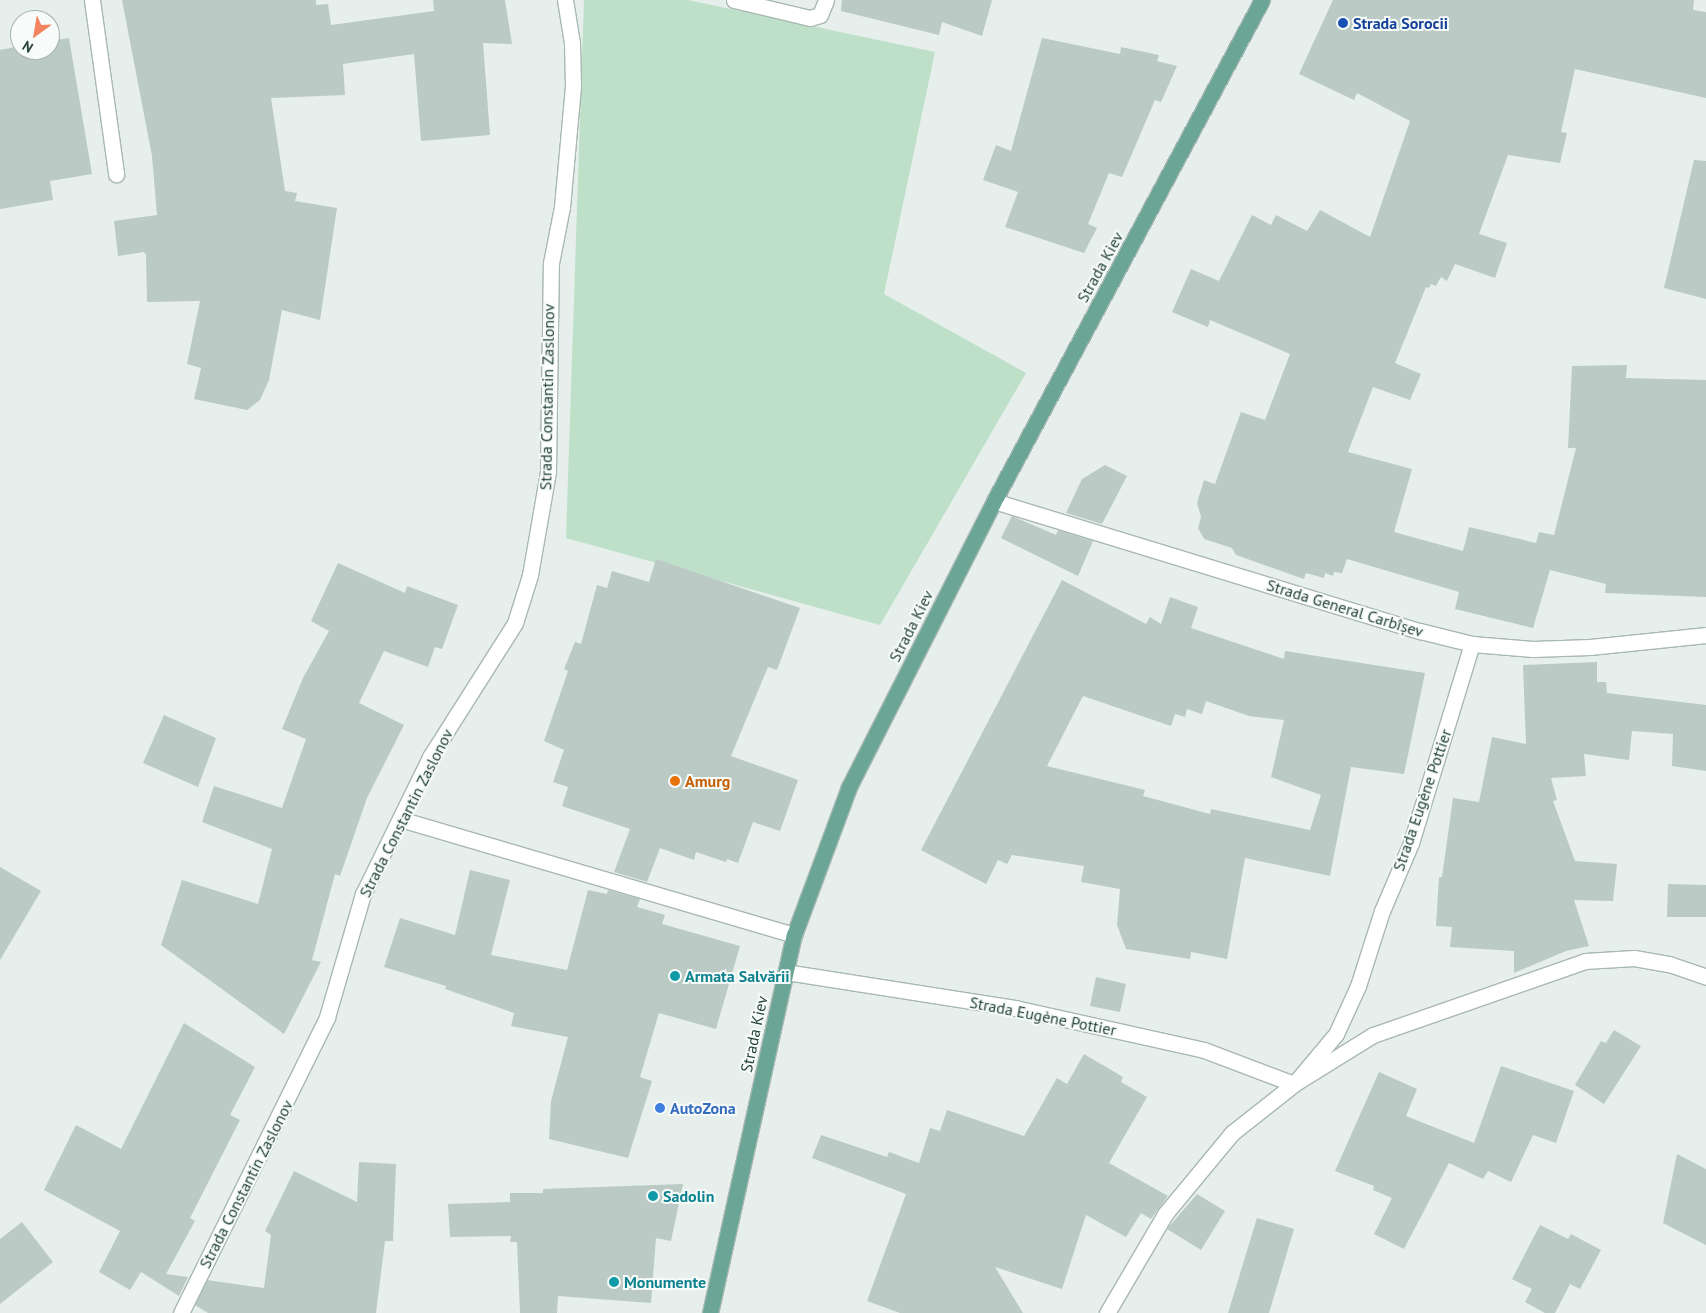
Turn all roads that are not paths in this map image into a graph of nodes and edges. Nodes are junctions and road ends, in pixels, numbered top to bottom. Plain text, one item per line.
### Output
1 (92, 0) edge
2 (565, 0) edge
3 (734, 0) edge
4 (826, 0) edge
5 (1262, 0) edge
6 (116, 174) dead end
7 (994, 501) junction
8 (1706, 635) edge
9 (1472, 644) junction
10 (400, 819) junction
11 (794, 935) junction
12 (786, 972) junction
13 (1706, 977) edge
14 (1294, 1084) junction
15 (181, 1313) edge
16 (710, 1313) edge
17 (1107, 1313) edge

1 - 6 street
2 - 10 street, Strada Constantin Zaslonov
3 - 4 street
5 - 7 main road, Strada Kiev
7 - 9 street, Strada General Carbîșev
7 - 11 main road, Strada Kiev
8 - 9 street, Strada General Carbîșev
9 - 14 street, Strada Eugène Pottier
10 - 11 street
10 - 15 street, Strada Constantin Zaslonov
11 - 12 main road, Strada Kiev
12 - 14 street, Strada Eugène Pottier
12 - 16 main road, Strada Kiev
13 - 14 street, Strada Eugène Pottier
14 - 17 street, Strada Eugène Pottier

